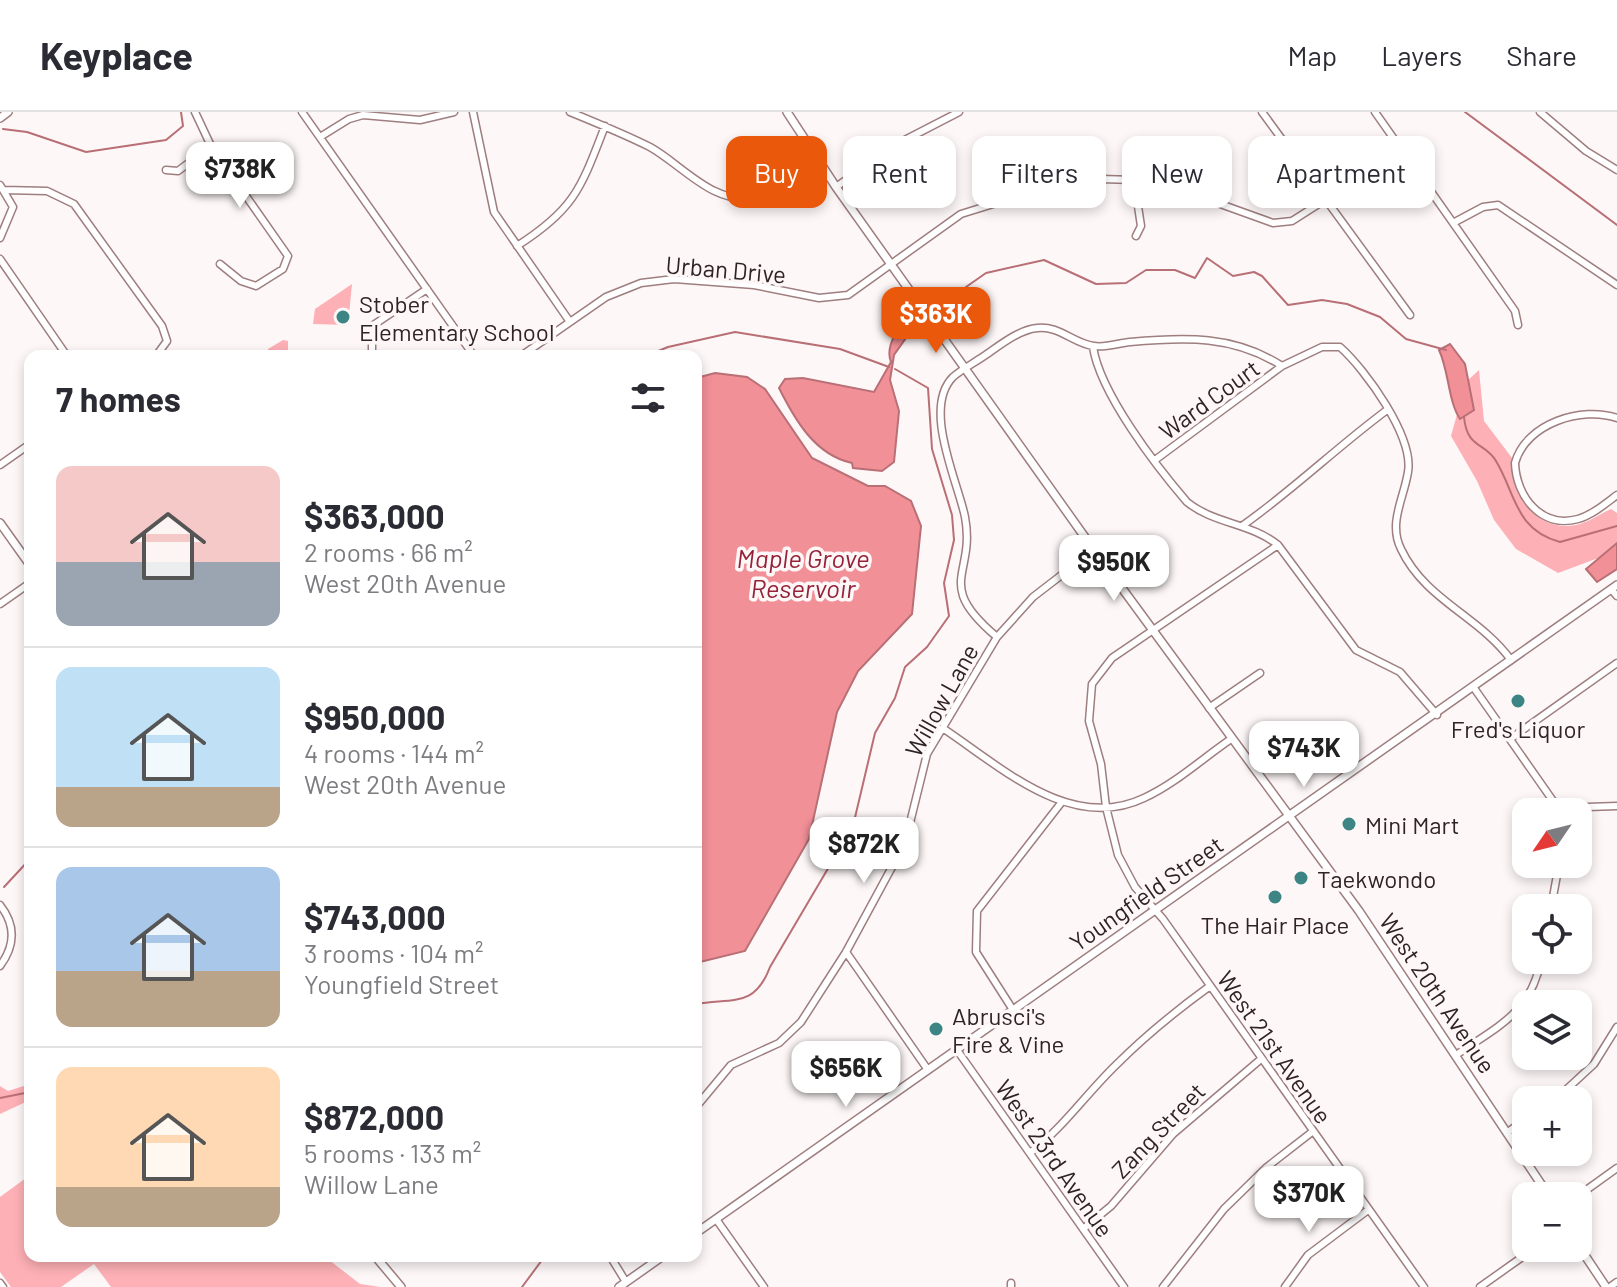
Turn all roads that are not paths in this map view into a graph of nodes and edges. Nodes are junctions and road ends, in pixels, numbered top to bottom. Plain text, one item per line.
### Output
1 (8, 112) edge
2 (195, 112) edge
3 (302, 112) edge
4 (454, 112) edge
5 (473, 112) edge
6 (570, 112) edge
7 (787, 112) edge
8 (959, 112) edge
9 (1262, 112) edge
10 (1375, 112) edge
11 (1540, 112) edge
12 (0, 118) edge
13 (605, 126) junction
14 (803, 136) edge
15 (1279, 136) edge
16 (320, 137) junction
17 (211, 146) junction
18 (166, 170) dead end
19 (1617, 170) edge
20 (827, 173) edge
21 (1122, 180) edge
22 (836, 187) junction
23 (2, 188) edge
24 (726, 194) edge
25 (1138, 208) edge
26 (1231, 208) edge
27 (1312, 208) edge
28 (1331, 208) edge
29 (1453, 223) junction
30 (1136, 236) dead end
31 (0, 238) edge
32 (517, 246) junction
33 (1, 264) edge
34 (220, 264) dead end
35 (892, 265) junction
36 (1617, 285) edge
37 (427, 289) junction
38 (1410, 315) dead end
39 (570, 322) junction
40 (1518, 325) dead end
41 (1093, 347) junction
42 (63, 350) edge
43 (160, 350) edge
44 (372, 350) edge
45 (470, 350) edge
46 (530, 350) edge
47 (1282, 366) junction
48 (965, 369) junction
49 (1387, 410) junction
50 (1617, 418) edge
51 (24, 448) edge
52 (1155, 460) junction
53 (0, 465) edge
54 (1617, 495) edge
55 (0, 523) edge
56 (1242, 526) junction
57 (1278, 545) junction
58 (1094, 550) junction
59 (24, 557) edge
60 (24, 587) edge
61 (1615, 590) edge
62 (0, 604) edge
63 (1154, 631) junction
64 (997, 637) junction
65 (1511, 660) junction
66 (1617, 663) edge
67 (1260, 673) dead end
68 (1474, 688) junction
69 (1209, 708) junction
70 (1437, 715) junction
71 (944, 729) junction
72 (1231, 739) junction
73 (1510, 739) junction
74 (1550, 798) edge
75 (1061, 803) junction
76 (1617, 806) edge
77 (1106, 807) junction
78 (1592, 808) edge
79 (1290, 817) junction
80 (0, 905) edge
81 (1156, 910) junction
82 (846, 952) junction
83 (0, 966) edge
84 (1537, 974) edge
85 (1210, 986) junction
86 (1013, 1010) junction
87 (1617, 1027) edge
88 (957, 1050) junction
89 (1456, 1055) junction
90 (1261, 1059) junction
91 (928, 1070) junction
92 (1570, 1086) edge
93 (702, 1100) edge
94 (1512, 1129) edge
95 (1312, 1132) junction
96 (1508, 1132) junction
97 (1030, 1153) junction
98 (1617, 1168) edge
99 (1540, 1182) edge
100 (1592, 1186) edge
101 (1368, 1210) junction
102 (716, 1219) junction
103 (702, 1229) edge
104 (1083, 1229) junction
105 (380, 1262) edge
106 (613, 1262) edge
107 (654, 1262) edge
108 (1515, 1262) edge
109 (1590, 1262) edge
110 (1617, 1282) edge
111 (623, 1284) edge
112 (1419, 1285) edge
113 (401, 1287) edge
114 (764, 1287) edge
115 (1124, 1287) edge
116 (1163, 1287) edge
117 (1285, 1287) edge
118 (1480, 1287) edge
119 (1608, 1287) edge

1 - 12 street
2 - 17 street
3 - 16 street
4 - 16 street
5 - 32 street
6 - 13 street
7 - 14 street, West 20th Avenue
8 - 22 street
9 - 15 street
10 - 29 street
11 - 19 street
13 - 24 street
13 - 32 street
16 - 37 street
17 - 18 street
17 - 34 street
20 - 22 street, West 20th Avenue
21 - 35 street, Urban Drive
22 - 35 street, West 20th Avenue
23 - 31 street
23 - 43 street
25 - 30 street
26 - 27 street, Urban Drive
28 - 38 street
29 - 36 street
29 - 40 street
32 - 39 street
33 - 42 street
35 - 39 street, Urban Drive
35 - 48 street, West 20th Avenue
37 - 44 street
37 - 45 street
39 - 46 street, Urban Drive
41 - 47 street, Willow Lane
41 - 48 street, Willow Lane
41 - 52 street
47 - 49 street
47 - 52 street, Ward Court
48 - 58 street, West 20th Avenue
48 - 64 street, Willow Lane
49 - 56 street
49 - 65 street
50 - 54 street
51 - 53 street
52 - 56 street
55 - 59 street
56 - 57 street
57 - 63 street, West 21st Avenue
57 - 70 street
58 - 63 street, West 20th Avenue
58 - 64 street
60 - 62 street
61 - 65 street, Youngfield Street
63 - 69 street, West 20th Avenue
63 - 77 street, West 21st Avenue
64 - 71 street, Willow Lane
65 - 68 street, Youngfield Street
66 - 73 street
67 - 69 street
68 - 70 street, Youngfield Street
68 - 73 street
69 - 72 street, West 20th Avenue
70 - 79 street, Youngfield Street
71 - 75 street
71 - 82 street, Willow Lane
72 - 77 street
72 - 79 street, West 20th Avenue
73 - 74 street
75 - 77 street
75 - 86 street
76 - 78 street
77 - 81 street, West 21st Avenue
79 - 81 street, Youngfield Street
79 - 89 street, West 20th Avenue
80 - 83 street
81 - 85 street, West 21st Avenue
81 - 86 street, Youngfield Street
82 - 91 street
82 - 93 street, Willow Lane
84 - 89 street
85 - 90 street, West 21st Avenue
85 - 97 street
86 - 88 street, Youngfield Street
87 - 92 street
88 - 91 street, Youngfield Street
88 - 97 street, West 23rd Avenue
89 - 96 street, West 20th Avenue
90 - 95 street, West 21st Avenue
90 - 104 street, Zang Street
91 - 102 street, Youngfield Street
94 - 96 street
95 - 101 street, West 21st Avenue
95 - 116 street
96 - 99 street, West 20th Avenue
97 - 104 street, West 23rd Avenue
98 - 100 street
101 - 112 street, West 21st Avenue
101 - 117 street
102 - 103 street, Youngfield Street
102 - 114 street
104 - 115 street, West 23rd Avenue
105 - 113 street
106 - 111 street
107 - 111 street
108 - 118 street
109 - 119 street
110 - 119 street

